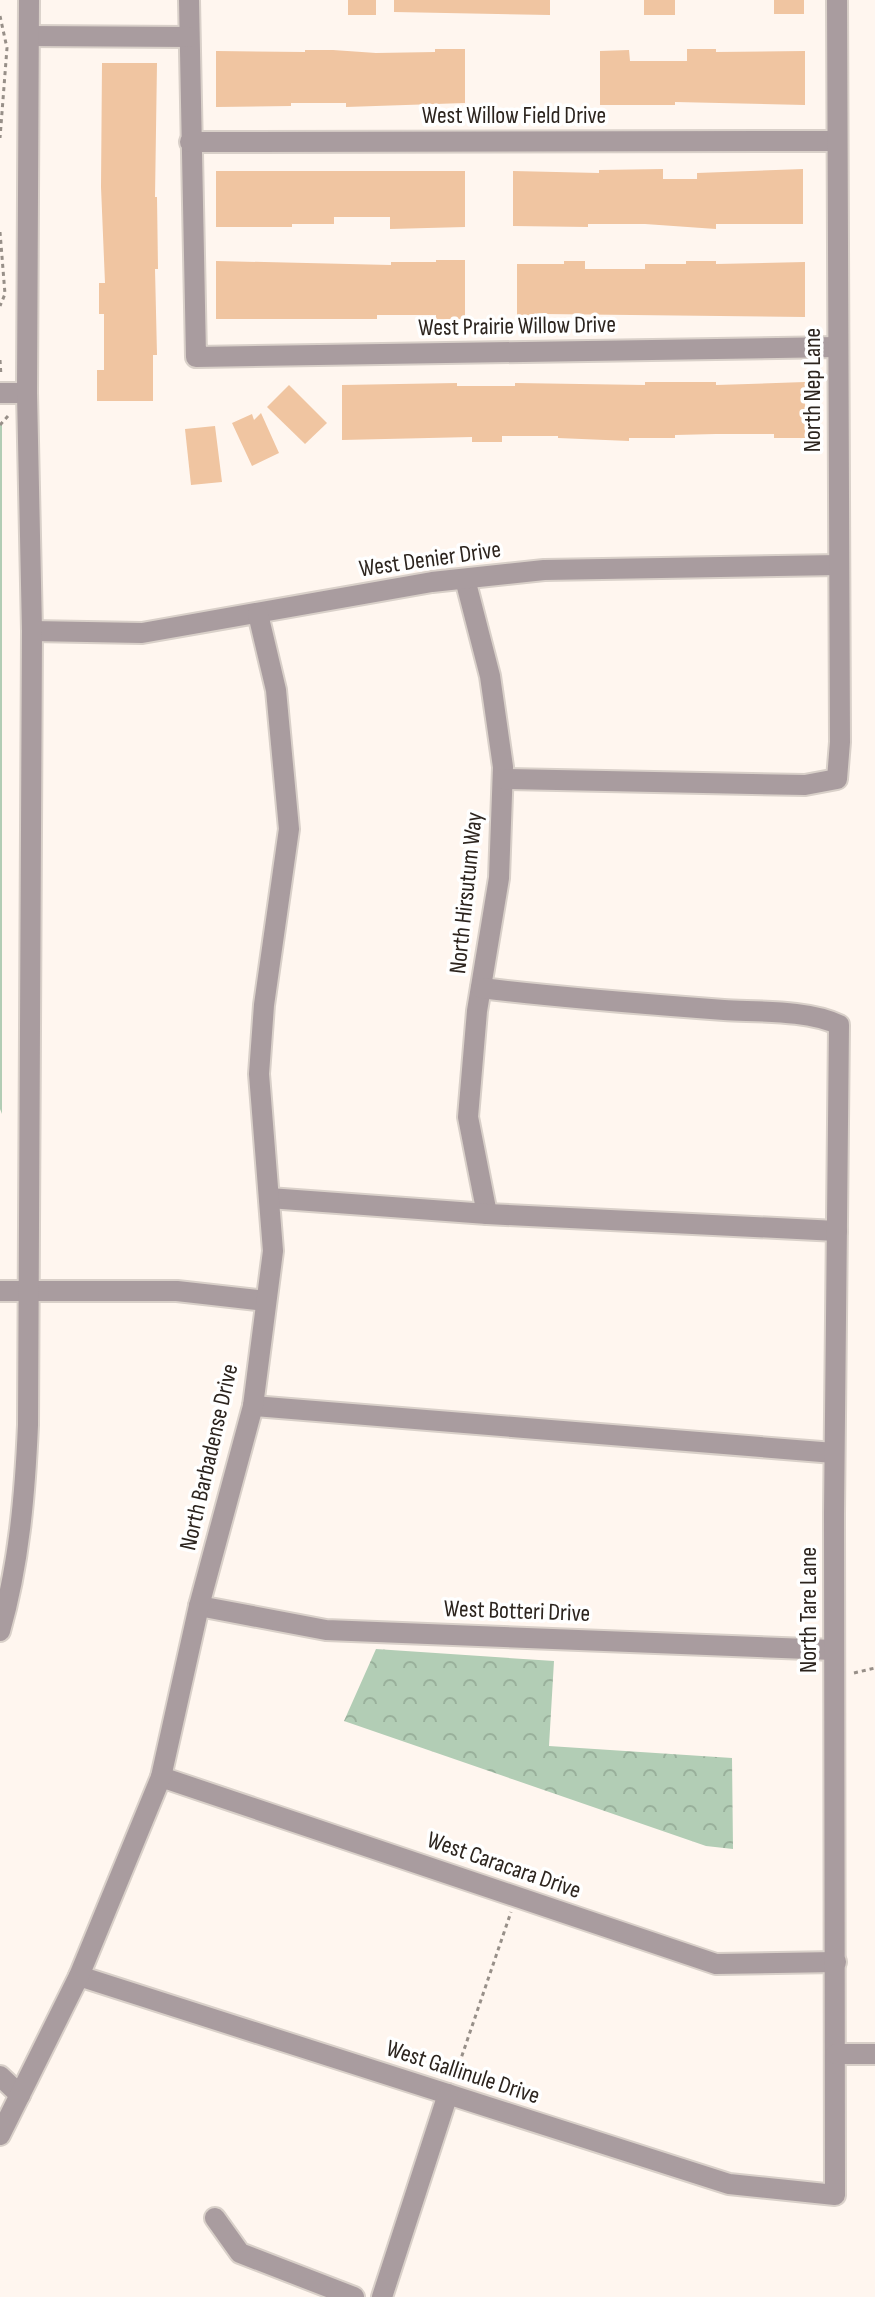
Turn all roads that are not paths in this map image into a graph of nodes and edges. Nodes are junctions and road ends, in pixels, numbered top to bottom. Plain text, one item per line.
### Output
1 (29, 0) edge
2 (189, 0) edge
3 (837, 0) edge
4 (29, 36) junction
5 (189, 37) junction
6 (837, 141) junction
7 (190, 142) junction
8 (838, 347) junction
9 (0, 393) edge
10 (27, 393) junction
11 (839, 565) junction
12 (465, 579) junction
13 (258, 614) junction
14 (32, 631) junction
15 (503, 779) junction
16 (481, 988) junction
17 (269, 1198) junction
18 (487, 1214) junction
19 (837, 1231) junction
20 (0, 1291) edge
21 (30, 1291) junction
22 (266, 1301) junction
23 (253, 1406) junction
24 (834, 1453) junction
25 (199, 1606) junction
26 (0, 1631) edge
27 (834, 1650) junction
28 (161, 1777) junction
29 (836, 1962) junction
30 (79, 1976) junction
31 (836, 2054) junction
32 (875, 2054) edge
33 (0, 2076) edge
34 (448, 2094) junction
35 (10, 2095) edge
36 (0, 2135) edge
37 (835, 2195) joint
38 (215, 2218) dead end
39 (354, 2297) edge
40 (382, 2297) edge

1 - 4 street
2 - 5 street
3 - 6 street, North Nep Lane
4 - 5 street
4 - 10 street
5 - 7 street
6 - 7 street, West Willow Field Drive
6 - 8 street, North Nep Lane
7 - 8 street, West Prairie Willow Drive
8 - 11 street, North Nep Lane
9 - 10 street
10 - 14 street
11 - 12 street, West Denier Drive
11 - 15 street, North Nep Lane
12 - 13 street, West Denier Drive
12 - 15 street, North Hirsutum Way
13 - 14 street, West Denier Drive
13 - 17 street, North Barbadense Drive
14 - 21 street
15 - 16 street, North Hirsutum Way
16 - 18 street, North Hirsutum Way
16 - 19 street, North Tare Lane
17 - 18 street
17 - 22 street, North Barbadense Drive
18 - 19 street
19 - 24 street, North Tare Lane
20 - 21 street
21 - 22 street
21 - 26 street
22 - 23 street, North Barbadense Drive
23 - 24 street
23 - 25 street, North Barbadense Drive
24 - 27 street, North Tare Lane
25 - 27 street, West Botteri Drive
25 - 28 street, North Barbadense Drive
27 - 29 street, North Tare Lane
28 - 29 street, West Caracara Drive
28 - 30 street, North Barbadense Drive
29 - 31 street, North Tare Lane
30 - 34 street, West Gallinule Drive
30 - 35 street, North Barbadense Drive
31 - 32 street
31 - 37 street, North Tare Lane
33 - 35 street
34 - 37 street, West Gallinule Drive
34 - 40 street
35 - 36 street, North Barbadense Drive
38 - 39 street

